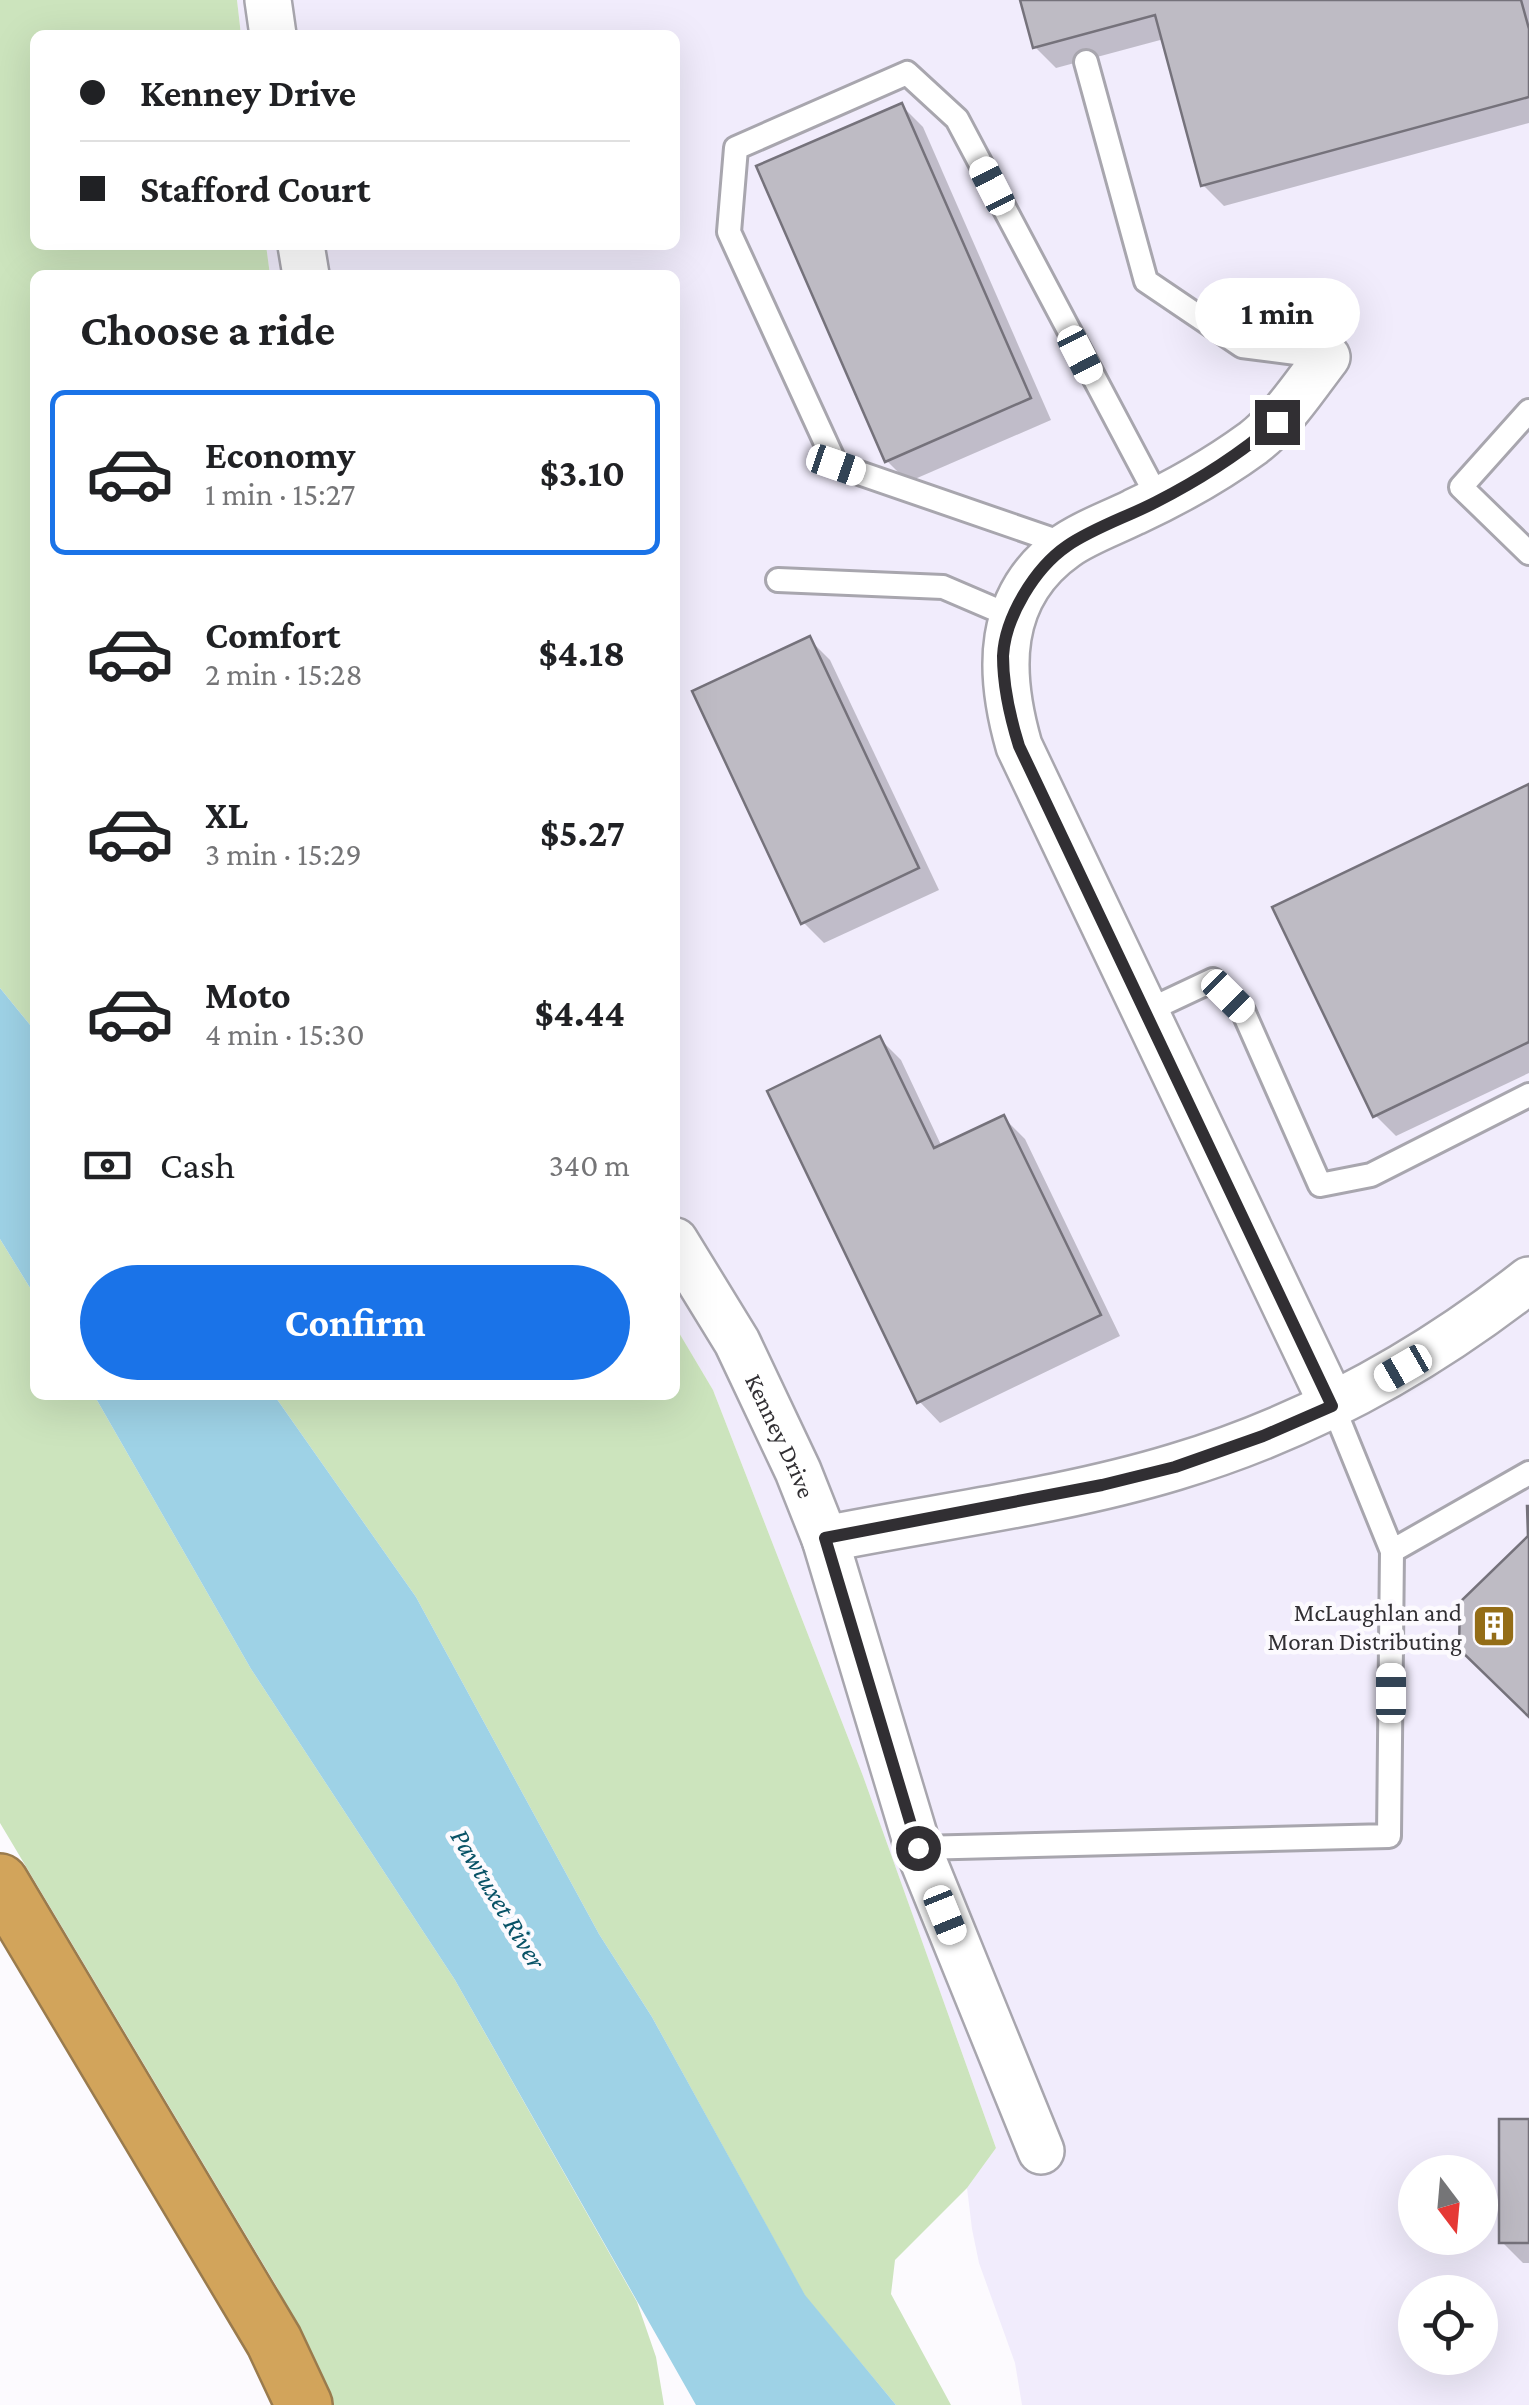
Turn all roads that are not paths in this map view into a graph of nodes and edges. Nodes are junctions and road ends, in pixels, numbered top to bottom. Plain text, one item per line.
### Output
1 (268, 0) edge
2 (271, 30) edge
3 (1086, 62) dead end
4 (1327, 357) joint
5 (1529, 411) edge
6 (1159, 500) junction
7 (1068, 545) junction
8 (1529, 554) edge
9 (778, 580) dead end
10 (1013, 617) junction
11 (1145, 1012) junction
12 (1529, 1095) edge
13 (680, 1249) edge
14 (1529, 1280) edge
15 (1332, 1406) junction
16 (1529, 1474) edge
17 (825, 1538) junction
18 (1392, 1550) junction
19 (918, 1848) junction
20 (0, 1882) edge
21 (1041, 2151) dead end
22 (304, 2405) edge

1 - 2 street
3 - 4 lane
4 - 6 street
5 - 8 lane
6 - 7 street
6 - 7 lane
7 - 10 street
9 - 10 lane
10 - 11 street
11 - 12 lane
11 - 15 street
13 - 17 street, Kenney Drive
14 - 15 street
15 - 17 street
15 - 18 lane
16 - 18 lane
17 - 19 street, Kenney Drive
18 - 19 lane
19 - 21 street, Kenney Drive
20 - 22 highway

